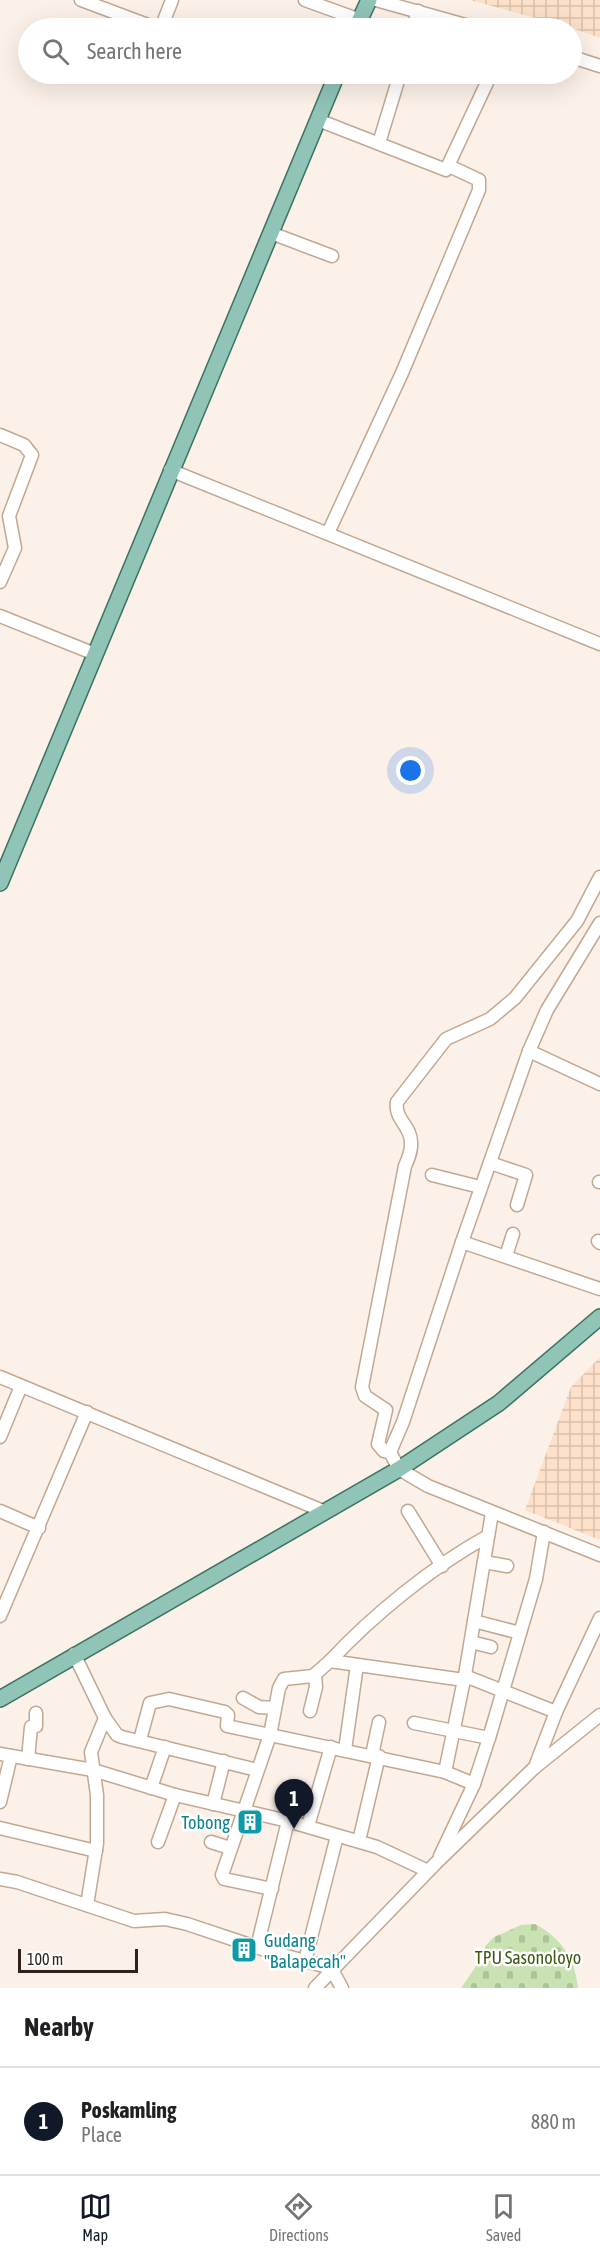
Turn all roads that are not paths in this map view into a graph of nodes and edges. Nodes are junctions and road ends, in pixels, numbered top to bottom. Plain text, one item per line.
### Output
1 (81, 0) edge
2 (172, 0) edge
3 (305, 0) edge
4 (369, 0) edge
5 (376, 0) edge
6 (418, 11) junction
7 (129, 18) edge
8 (165, 18) edge
9 (345, 18) edge
10 (361, 18) edge
11 (416, 18) edge
12 (442, 18) edge
13 (582, 60) edge
14 (600, 66) edge
15 (333, 84) edge
16 (397, 84) edge
17 (486, 84) edge
18 (318, 120) junction
19 (379, 143) junction
20 (449, 166) junction
21 (271, 233) junction
22 (332, 256) dead end
23 (0, 435) edge
24 (170, 470) junction
25 (328, 533) junction
26 (0, 582) edge
27 (0, 616) edge
28 (600, 644) edge
29 (95, 654) junction
30 (1, 876) edge
31 (600, 877) edge
32 (600, 923) edge
33 (595, 945) edge
34 (529, 1051) junction
35 (600, 1084) edge
36 (490, 1163) junction
37 (432, 1175) dead end
38 (480, 1187) junction
39 (516, 1205) dead end
40 (513, 1234) dead end
41 (462, 1242) junction
42 (506, 1256) junction
43 (600, 1289) edge
44 (600, 1317) edge
45 (0, 1377) edge
46 (21, 1386) junction
47 (87, 1412) junction
48 (0, 1437) edge
49 (390, 1452) junction
50 (403, 1472) junction
51 (0, 1511) edge
52 (323, 1511) junction
53 (408, 1511) dead end
54 (492, 1513) junction
55 (39, 1528) junction
56 (544, 1532) junction
57 (488, 1536) junction
58 (600, 1555) edge
59 (484, 1562) junction
60 (442, 1566) junction
61 (507, 1566) dead end
62 (0, 1616) edge
63 (600, 1618) edge
64 (474, 1621) junction
65 (520, 1634) junction
66 (471, 1642) junction
67 (491, 1647) dead end
68 (77, 1660) junction
69 (330, 1661) junction
70 (357, 1665) junction
71 (315, 1675) junction
72 (465, 1678) junction
73 (504, 1693) junction
74 (243, 1698) dead end
75 (0, 1699) edge
76 (274, 1708) junction
77 (310, 1711) dead end
78 (556, 1712) junction
79 (36, 1713) dead end
80 (600, 1715) edge
81 (105, 1718) junction
82 (379, 1722) dead end
83 (414, 1723) dead end
84 (551, 1726) junction
85 (454, 1730) junction
86 (270, 1735) junction
87 (489, 1738) junction
88 (572, 1738) junction
89 (140, 1740) junction
90 (165, 1747) junction
91 (331, 1747) junction
92 (345, 1750) junction
93 (5, 1755) edge
94 (375, 1755) junction
95 (28, 1759) junction
96 (224, 1761) junction
97 (534, 1768) junction
98 (93, 1770) junction
99 (257, 1770) junction
100 (445, 1772) junction
101 (474, 1784) junction
102 (151, 1788) junction
103 (175, 1795) junction
104 (0, 1802) edge
105 (213, 1804) junction
106 (242, 1812) junction
107 (288, 1821) junction
108 (308, 1826) junction
109 (0, 1828) edge
110 (337, 1836) junction
111 (359, 1841) junction
112 (158, 1842) dead end
113 (211, 1842) dead end
114 (230, 1848) junction
115 (96, 1851) junction
116 (432, 1867) junction
117 (0, 1879) edge
118 (272, 1889) junction
119 (87, 1905) junction
120 (257, 1947) junction
121 (305, 1961) junction
122 (332, 1968) junction
123 (315, 1988) edge
124 (342, 1988) edge

1 - 7 street
2 - 8 street
3 - 9 street
4 - 10 main road
5 - 6 street
6 - 11 street
6 - 12 street
13 - 14 street
15 - 18 main road
16 - 19 street
17 - 20 street
18 - 19 street
18 - 21 main road
19 - 20 street
20 - 25 street
21 - 22 street
21 - 24 main road
23 - 26 street
24 - 25 street
24 - 29 main road
25 - 28 street
27 - 29 street
29 - 30 main road
31 - 49 street
32 - 33 street
33 - 34 street
34 - 35 street
34 - 36 street
36 - 38 street
36 - 39 street
37 - 38 street
38 - 41 street
40 - 42 street
41 - 42 street
41 - 49 street
42 - 43 street
44 - 50 main road
45 - 46 street
46 - 47 street
46 - 48 street
47 - 52 street
47 - 55 street
49 - 50 street
50 - 52 main road
50 - 54 street
51 - 55 street
52 - 68 main road
53 - 60 street
54 - 56 street
54 - 57 street
55 - 62 street
56 - 58 street
56 - 65 street
57 - 59 street
57 - 60 street
59 - 61 street
59 - 64 street
60 - 69 street
63 - 78 street
64 - 65 street
64 - 66 street
65 - 73 street
66 - 67 street
66 - 72 street
68 - 75 main road
68 - 81 street
69 - 70 street
69 - 71 street
70 - 72 street
70 - 92 street
71 - 76 street
71 - 77 street
72 - 73 street
72 - 85 street
73 - 78 street
73 - 87 street
74 - 76 street
76 - 86 street
78 - 84 street
79 - 95 street
80 - 88 street
81 - 89 street
81 - 98 street
82 - 94 street
83 - 85 street
84 - 88 street
84 - 97 street
85 - 87 street
85 - 100 street
86 - 89 street
86 - 91 street
86 - 99 street
87 - 101 street
88 - 97 street
89 - 90 street
90 - 96 street
90 - 102 street
91 - 92 street
91 - 108 street
92 - 94 street
93 - 95 street
93 - 104 street
94 - 100 street
94 - 111 street
95 - 98 street
96 - 99 street
96 - 105 street
97 - 116 street
98 - 102 street
98 - 115 street
99 - 106 street
100 - 101 street
101 - 116 street
102 - 103 street
103 - 105 street
103 - 112 street
105 - 106 street
106 - 107 street
106 - 114 street
107 - 108 street
107 - 118 street
108 - 110 street
109 - 115 street
110 - 111 street
110 - 121 street
111 - 116 street
113 - 114 street
114 - 118 street
115 - 119 street
116 - 122 street
117 - 119 street
118 - 120 street
119 - 120 street
120 - 121 street
121 - 122 street
122 - 123 street
122 - 124 street

